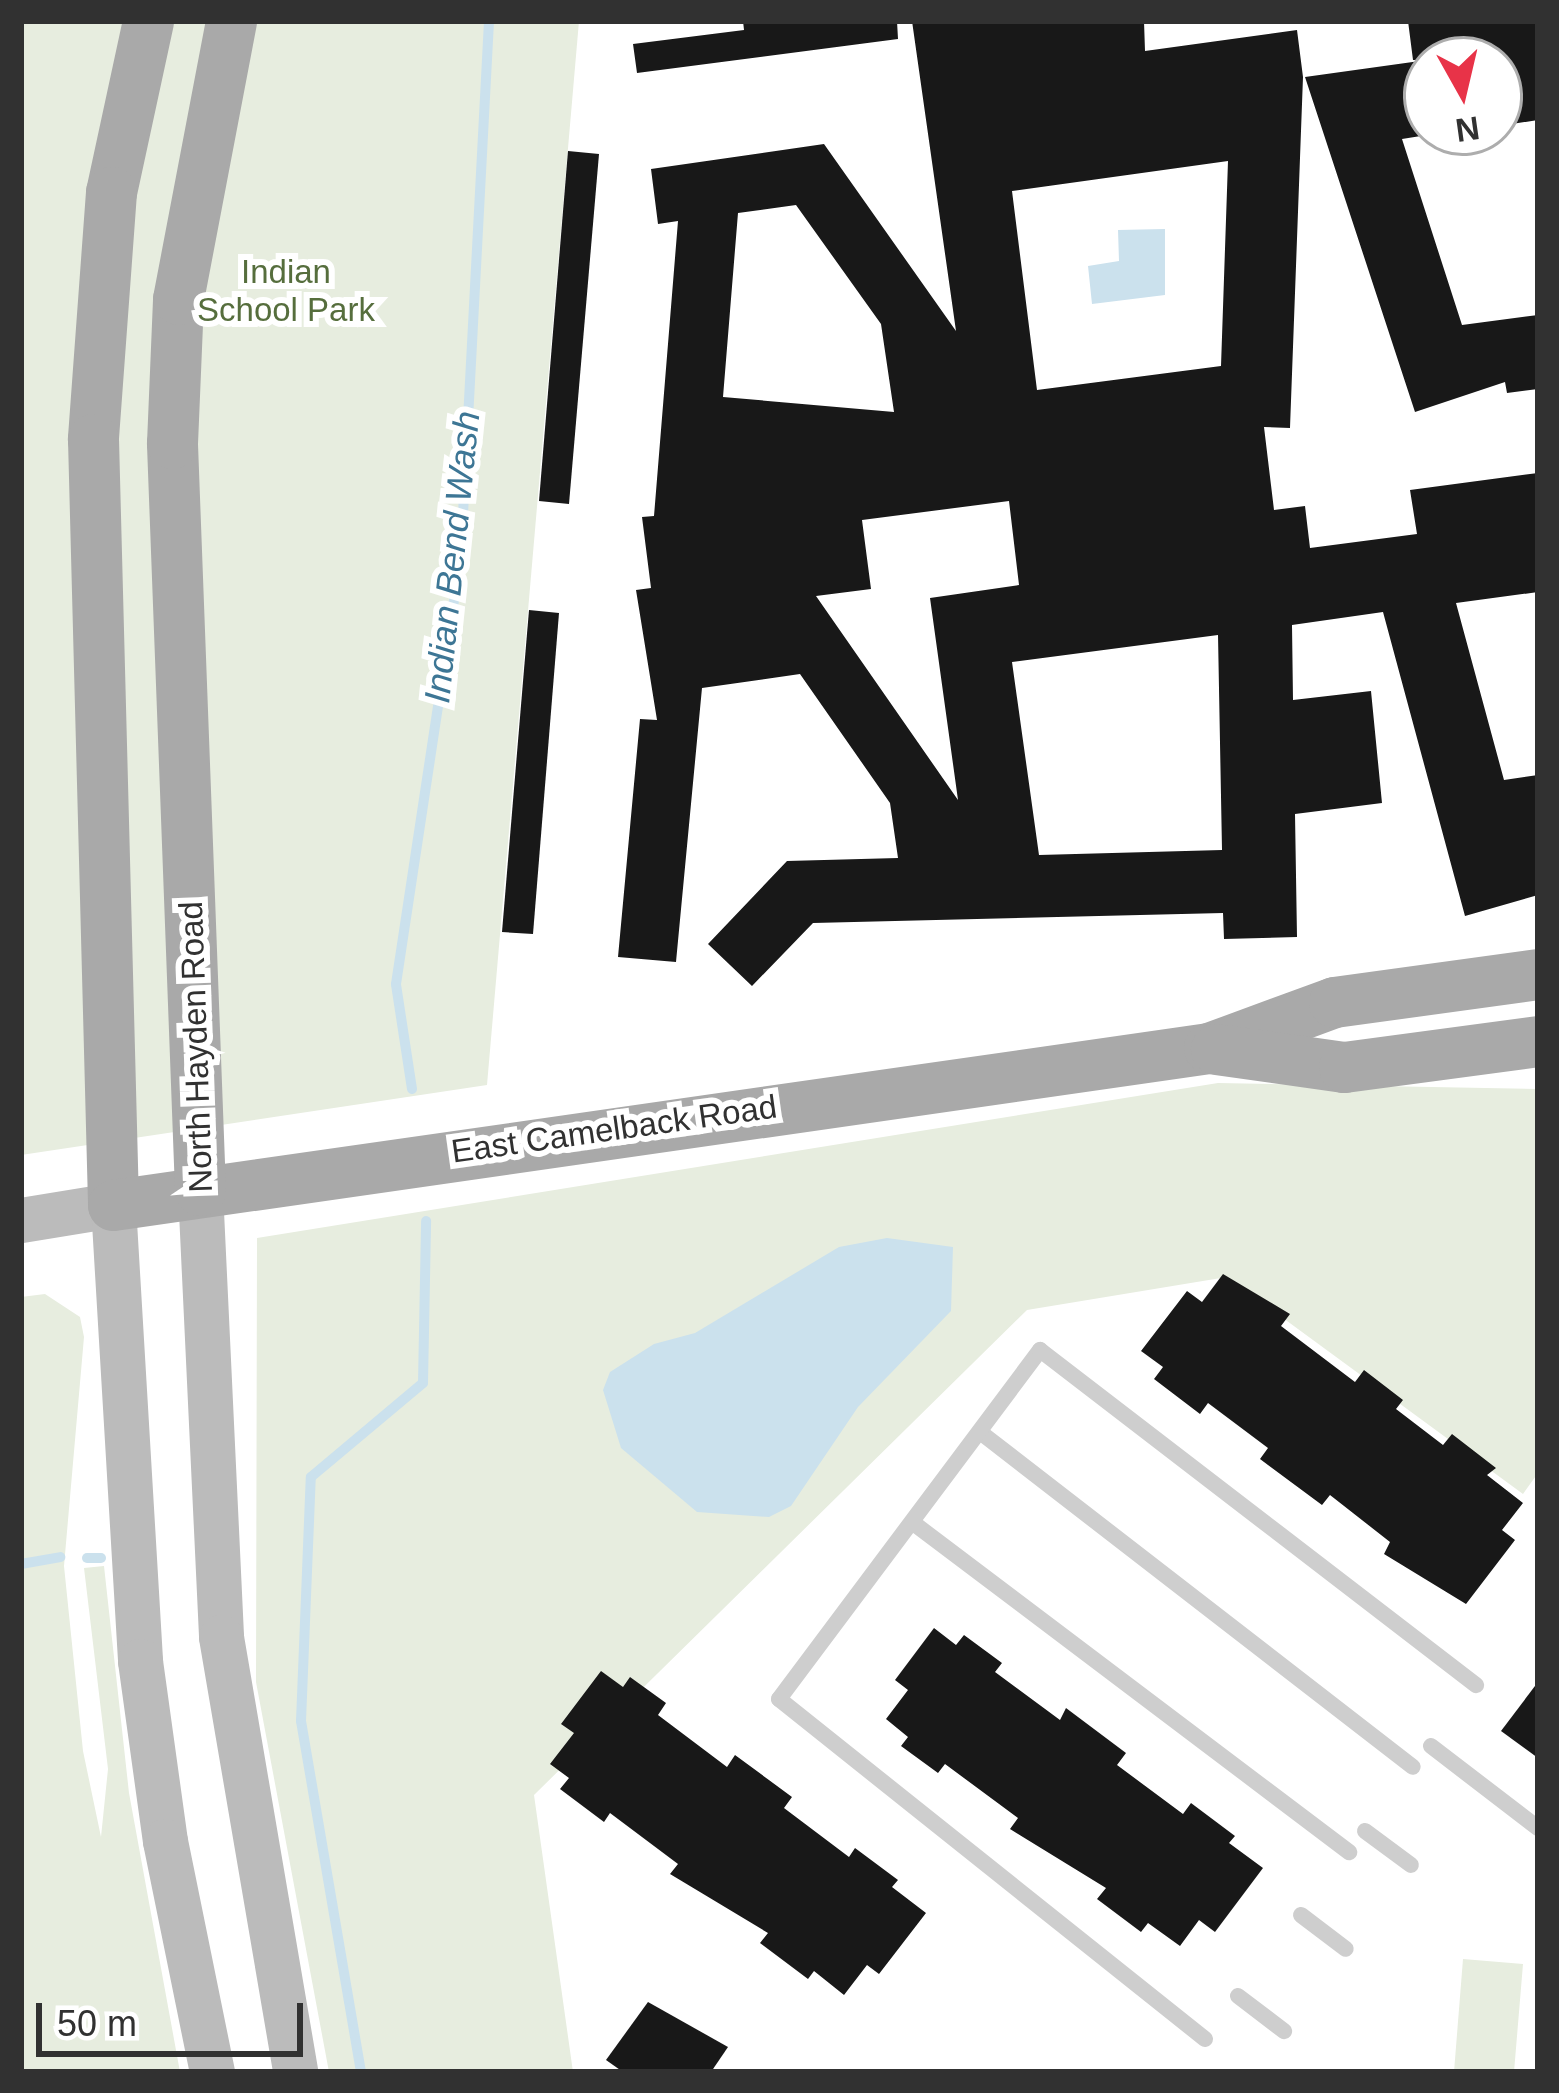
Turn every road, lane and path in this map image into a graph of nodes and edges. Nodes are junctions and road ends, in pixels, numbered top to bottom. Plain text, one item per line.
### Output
1 (148, 21) edge
2 (231, 21) edge
3 (1538, 974) edge
4 (1538, 1041) edge
5 (1209, 1048) junction
6 (200, 1190) junction
7 (113, 1205) junction
8 (21, 1220) edge
9 (980, 1432) junction
10 (911, 1522) junction
11 (1476, 1685) dead end
12 (1431, 1746) dead end
13 (1413, 1767) dead end
14 (1538, 1828) edge
15 (1365, 1831) dead end
16 (1349, 1852) dead end
17 (1411, 1865) dead end
18 (1301, 1915) dead end
19 (1346, 1949) dead end
20 (1238, 1996) dead end
21 (1284, 2031) dead end
22 (1205, 2038) dead end
23 (212, 2072) edge
24 (295, 2072) edge

1 - 7 main road
2 - 6 main road, North Hayden Road
3 - 5 main road, East Camelback Road
4 - 5 main road, East Camelback Road
5 - 6 main road, East Camelback Road
6 - 7 main road, East Camelback Road
6 - 24 main road, North Hayden Road
7 - 8 main road, East Camelback Road
7 - 23 main road
9 - 10 lane
9 - 11 lane
9 - 13 lane
10 - 16 lane
10 - 22 lane
12 - 14 lane
15 - 17 lane
18 - 19 lane
20 - 21 lane

